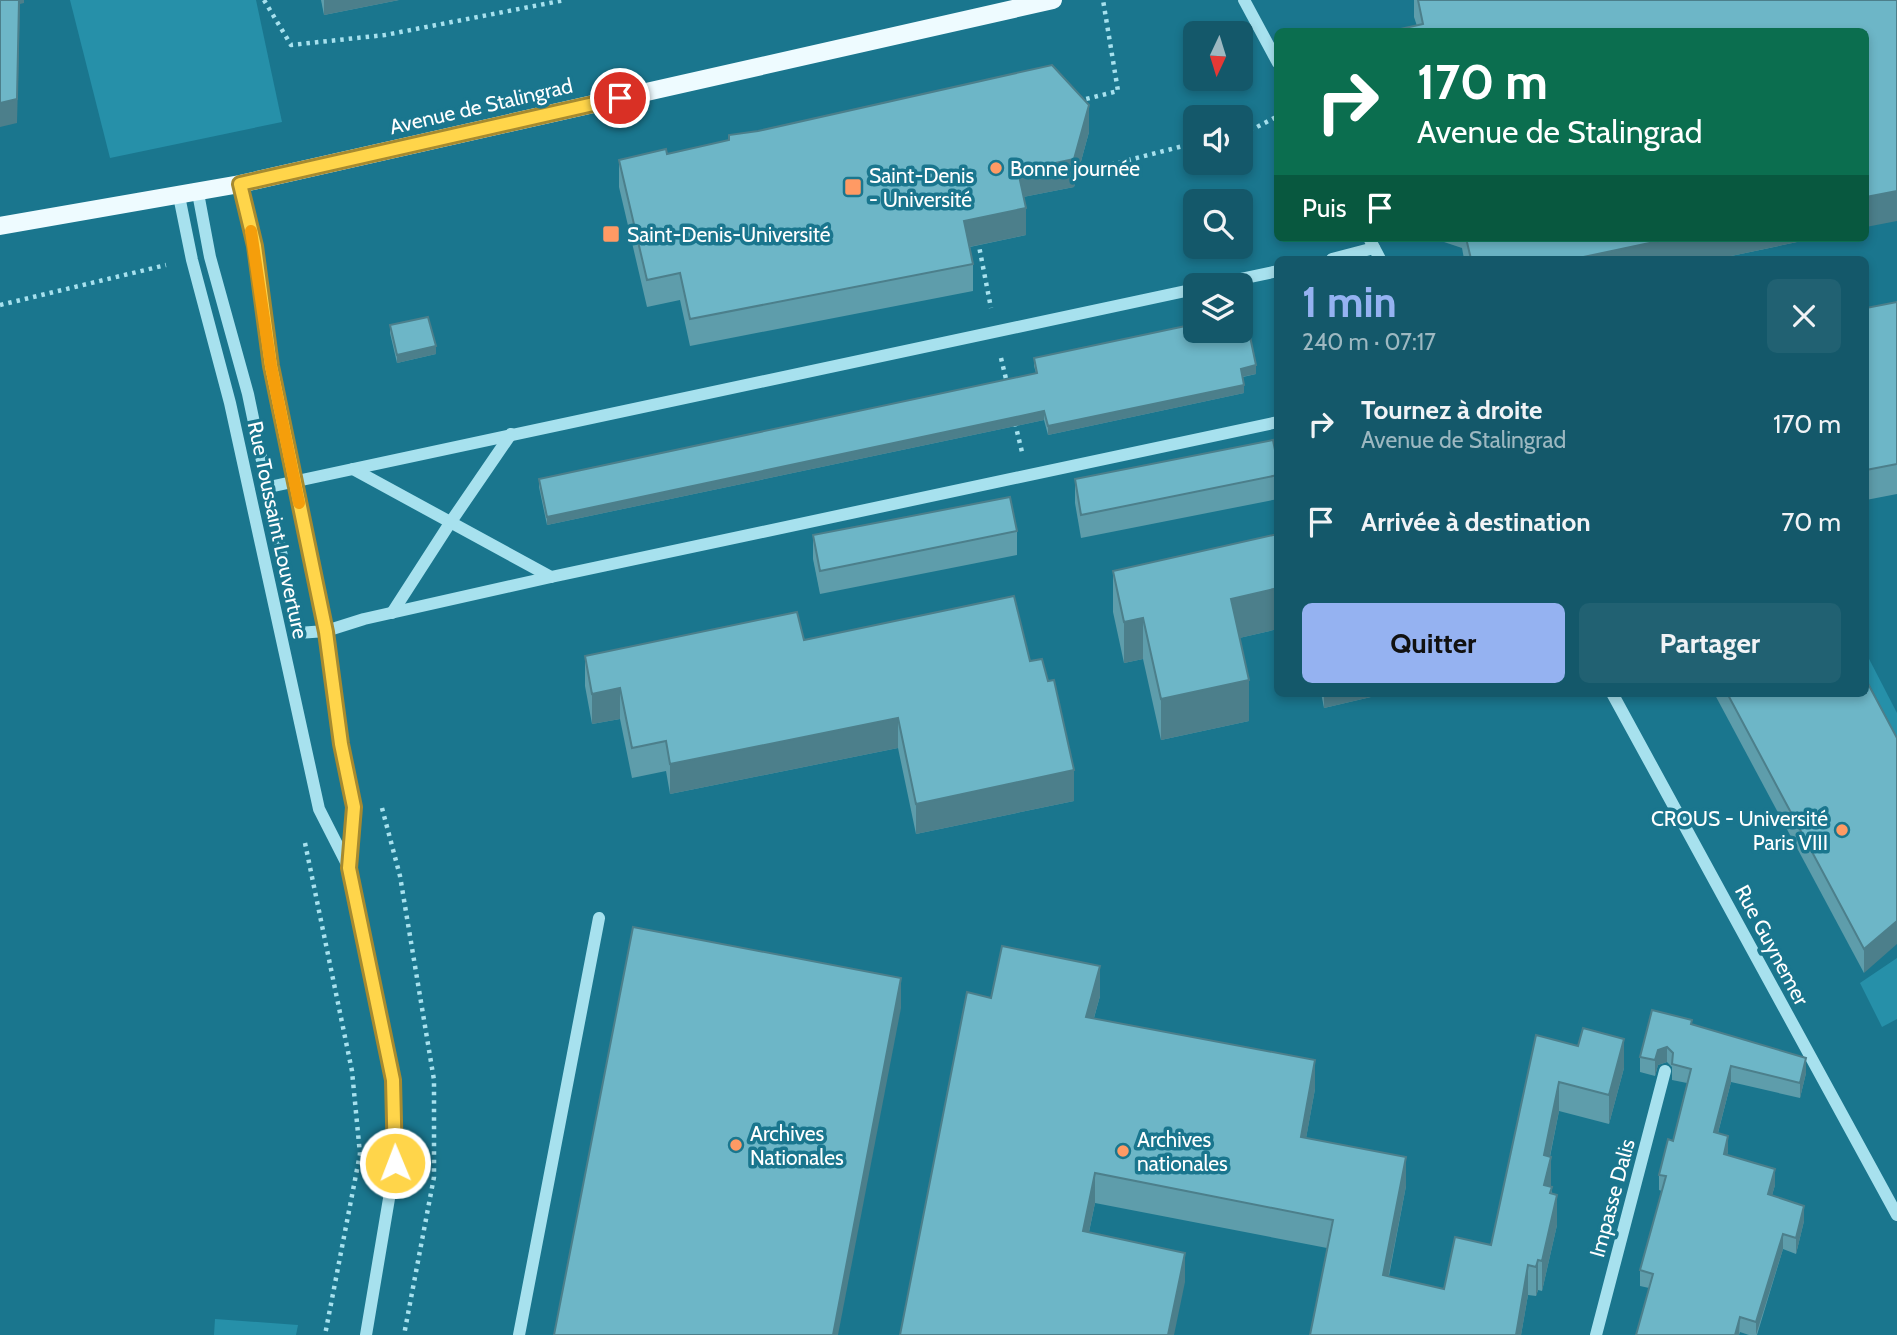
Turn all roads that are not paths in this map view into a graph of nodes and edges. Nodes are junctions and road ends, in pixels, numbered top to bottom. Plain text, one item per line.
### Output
1 (1053, 0) edge
2 (1244, 0) edge
3 (1274, 56) edge
4 (240, 184) junction
5 (198, 193) junction
6 (179, 196) junction
7 (0, 226) edge
8 (1375, 248) edge
9 (1344, 256) edge
10 (1274, 272) edge
11 (1253, 276) edge
12 (1183, 292) edge
13 (1274, 423) edge
14 (511, 434) junction
15 (352, 469) junction
16 (295, 481) junction
17 (269, 487) junction
18 (450, 523) junction
19 (257, 528) junction
20 (551, 578) junction
21 (392, 613) junction
22 (326, 632) junction
23 (1614, 697) edge
24 (349, 868) junction
25 (599, 918) dead end
26 (1665, 1071) dead end
27 (1897, 1215) edge
28 (366, 1335) edge
29 (519, 1335) edge
30 (1596, 1335) edge

1 - 4 main road, Avenue de Stalingrad
2 - 3 street
4 - 5 main road, Avenue de Stalingrad
4 - 16 street, Rue Toussaint Louverture
5 - 6 main road, Avenue de Stalingrad
5 - 17 street
6 - 7 main road, Avenue de Stalingrad
6 - 19 street, Rue Toussaint Louverture
8 - 9 street
10 - 11 street
12 - 14 street
13 - 20 street
14 - 15 street
14 - 18 street
15 - 16 street
15 - 18 street
16 - 17 street
16 - 22 street, Rue Toussaint Louverture
17 - 19 street
17 - 22 street
18 - 20 street
18 - 21 street
19 - 24 street, Rue Toussaint Louverture
20 - 21 street
21 - 22 street
22 - 24 street, Rue Toussaint Louverture
23 - 27 street, Rue Guynemer
24 - 28 street, Rue Toussaint Louverture
25 - 29 street
26 - 30 street, Impasse Dalis

